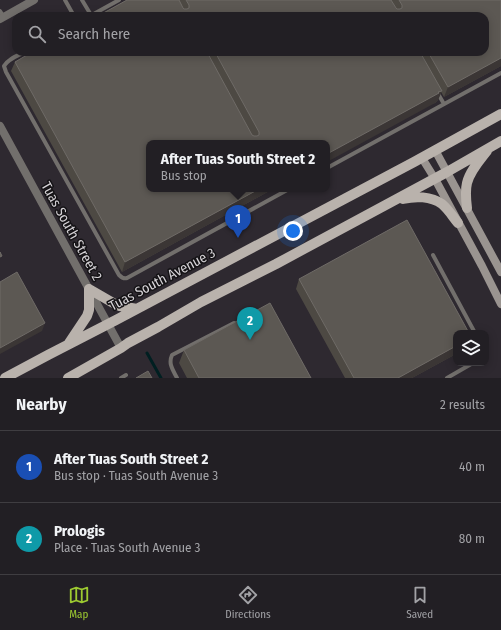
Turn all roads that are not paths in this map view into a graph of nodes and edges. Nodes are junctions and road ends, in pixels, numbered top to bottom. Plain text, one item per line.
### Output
1 (34, 0) edge
2 (65, 0) edge
3 (82, 0) edge
4 (119, 0) edge
5 (72, 12) edge
6 (88, 12) edge
7 (97, 12) edge
8 (1, 16) edge
9 (17, 56) edge
10 (501, 73) edge
11 (433, 85) edge
12 (444, 104) junction
13 (501, 114) edge
14 (0, 126) edge
15 (501, 141) edge
16 (490, 148) junction
17 (435, 150) junction
18 (422, 158) junction
19 (330, 166) edge
20 (447, 172) junction
21 (435, 179) junction
22 (284, 192) edge
23 (280, 194) joint
24 (391, 202) junction
25 (467, 208) junction
26 (458, 223) junction
27 (433, 255) dead end
28 (501, 272) edge
29 (89, 289) junction
30 (501, 304) edge
31 (137, 309) junction
32 (240, 320) edge
33 (108, 324) junction
34 (472, 330) edge
35 (68, 344) junction
36 (121, 348) junction
37 (468, 366) edge
38 (126, 375) dead end
39 (5, 378) edge
40 (68, 378) edge
41 (121, 378) edge
42 (177, 378) edge
43 (446, 378) edge

1 - 8 street
2 - 5 lane
3 - 6 lane
4 - 7 lane
9 - 23 lane
10 - 12 lane
11 - 12 lane
12 - 19 lane
13 - 17 main road, Tuas South Avenue 3
14 - 29 street, Tuas South Street 2
15 - 16 main road
16 - 20 main road
16 - 25 main road
17 - 18 main road, Tuas South Avenue 3
17 - 20 main road
18 - 21 main road
18 - 31 main road, Tuas South Avenue 3
20 - 21 main road
20 - 25 main road
21 - 24 main road
21 - 26 main road
22 - 23 lane
24 - 26 main road
24 - 36 main road
25 - 28 main road
26 - 30 main road
27 - 34 lane
29 - 31 main road
29 - 33 street, Tuas South Street 2
29 - 35 main road
31 - 33 main road, Tuas South Avenue 3
32 - 42 lane
33 - 35 main road, Tuas South Avenue 3
33 - 36 street, Tuas South Street 2
35 - 39 main road, Tuas South Avenue 3
36 - 40 main road
37 - 43 lane
38 - 41 lane

